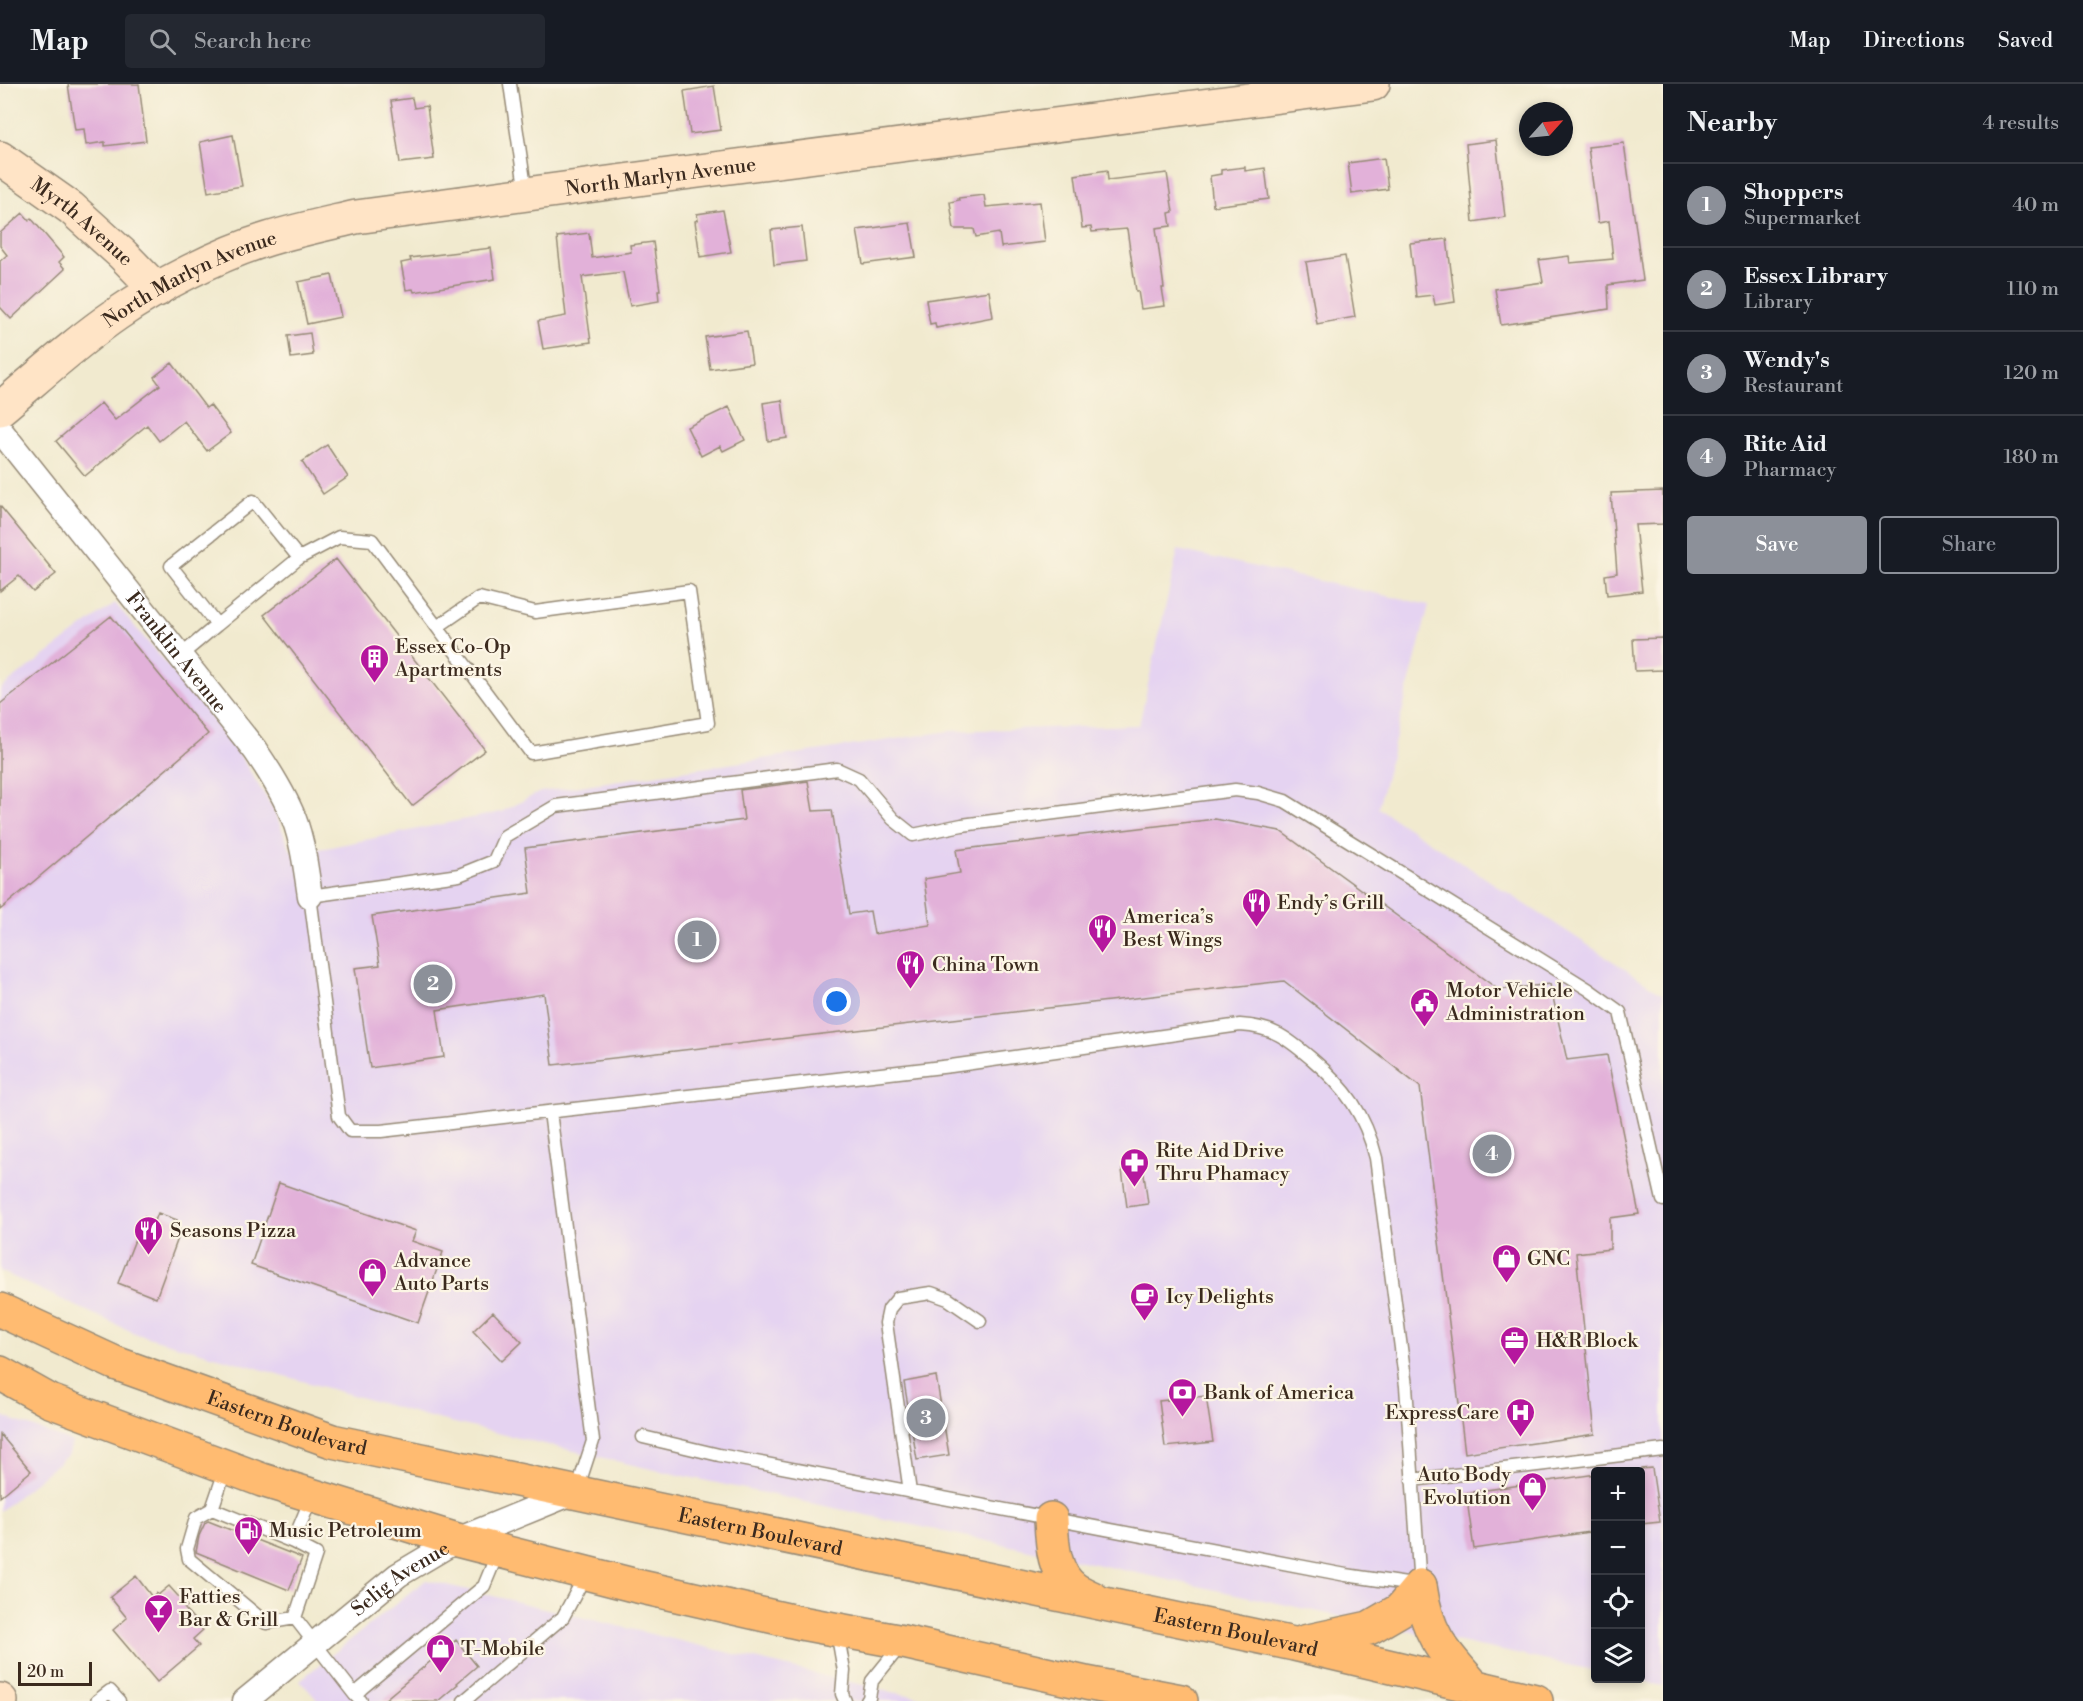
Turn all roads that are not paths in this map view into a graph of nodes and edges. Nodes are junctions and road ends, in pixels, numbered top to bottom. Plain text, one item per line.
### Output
1 (510, 84) edge
2 (1373, 84) edge
3 (0, 158) edge
4 (526, 195) junction
5 (157, 290) junction
6 (0, 409) edge
7 (0, 430) edge
8 (298, 558) junction
9 (217, 625) junction
10 (437, 627) junction
11 (180, 656) junction
12 (310, 896) junction
13 (550, 1112) junction
14 (1663, 1200) edge
15 (0, 1310) edge
16 (980, 1321) dead end
17 (0, 1374) edge
18 (643, 1437) dead end
19 (1663, 1450) edge
20 (227, 1467) junction
21 (1412, 1480) junction
22 (577, 1491) junction
23 (910, 1492) junction
24 (312, 1496) junction
25 (212, 1509) junction
26 (1051, 1519) junction
27 (457, 1540) junction
28 (293, 1542) junction
29 (498, 1551) junction
30 (586, 1574) junction
31 (1420, 1586) junction
32 (1103, 1603) junction
33 (294, 1618) junction
34 (837, 1630) junction
35 (903, 1642) junction
36 (316, 1643) junction
37 (1294, 1644) junction
38 (1474, 1686) junction
39 (1129, 1696) edge
40 (358, 1698) edge
41 (97, 1701) edge
42 (119, 1701) edge
43 (245, 1701) edge
44 (464, 1701) edge
45 (845, 1701) edge
46 (867, 1701) edge
47 (1181, 1701) edge
48 (1536, 1701) edge

1 - 4 lane
2 - 4 street, North Marlyn Avenue
3 - 5 street, Myrth Avenue
4 - 5 street, North Marlyn Avenue
5 - 6 street, North Marlyn Avenue
7 - 11 street, Franklin Avenue
8 - 9 lane
8 - 9 lane
8 - 10 lane
9 - 11 lane
10 - 10 lane
11 - 12 street, Franklin Avenue
12 - 13 lane
12 - 14 lane
13 - 21 lane
13 - 22 lane
15 - 22 main road, Eastern Boulevard
16 - 23 lane
17 - 20 main road
18 - 23 lane
19 - 21 lane
20 - 24 main road
20 - 25 lane
21 - 31 lane
22 - 27 street, Selig Avenue
22 - 32 main road, Eastern Boulevard
23 - 26 lane
24 - 27 main road
24 - 28 lane
25 - 28 lane
25 - 33 lane
26 - 31 lane
26 - 32 main road
27 - 29 main road
27 - 36 street, Selig Avenue
28 - 33 lane
29 - 30 main road
29 - 40 lane
30 - 34 main road
30 - 44 lane
31 - 37 main road
31 - 38 main road
32 - 37 main road, Eastern Boulevard
33 - 36 lane
34 - 35 main road
34 - 45 lane
35 - 39 main road
35 - 46 lane
36 - 40 lane
36 - 43 street, Selig Avenue
37 - 38 main road, Eastern Boulevard
38 - 48 main road, Eastern Boulevard
39 - 47 main road
41 - 42 lane

